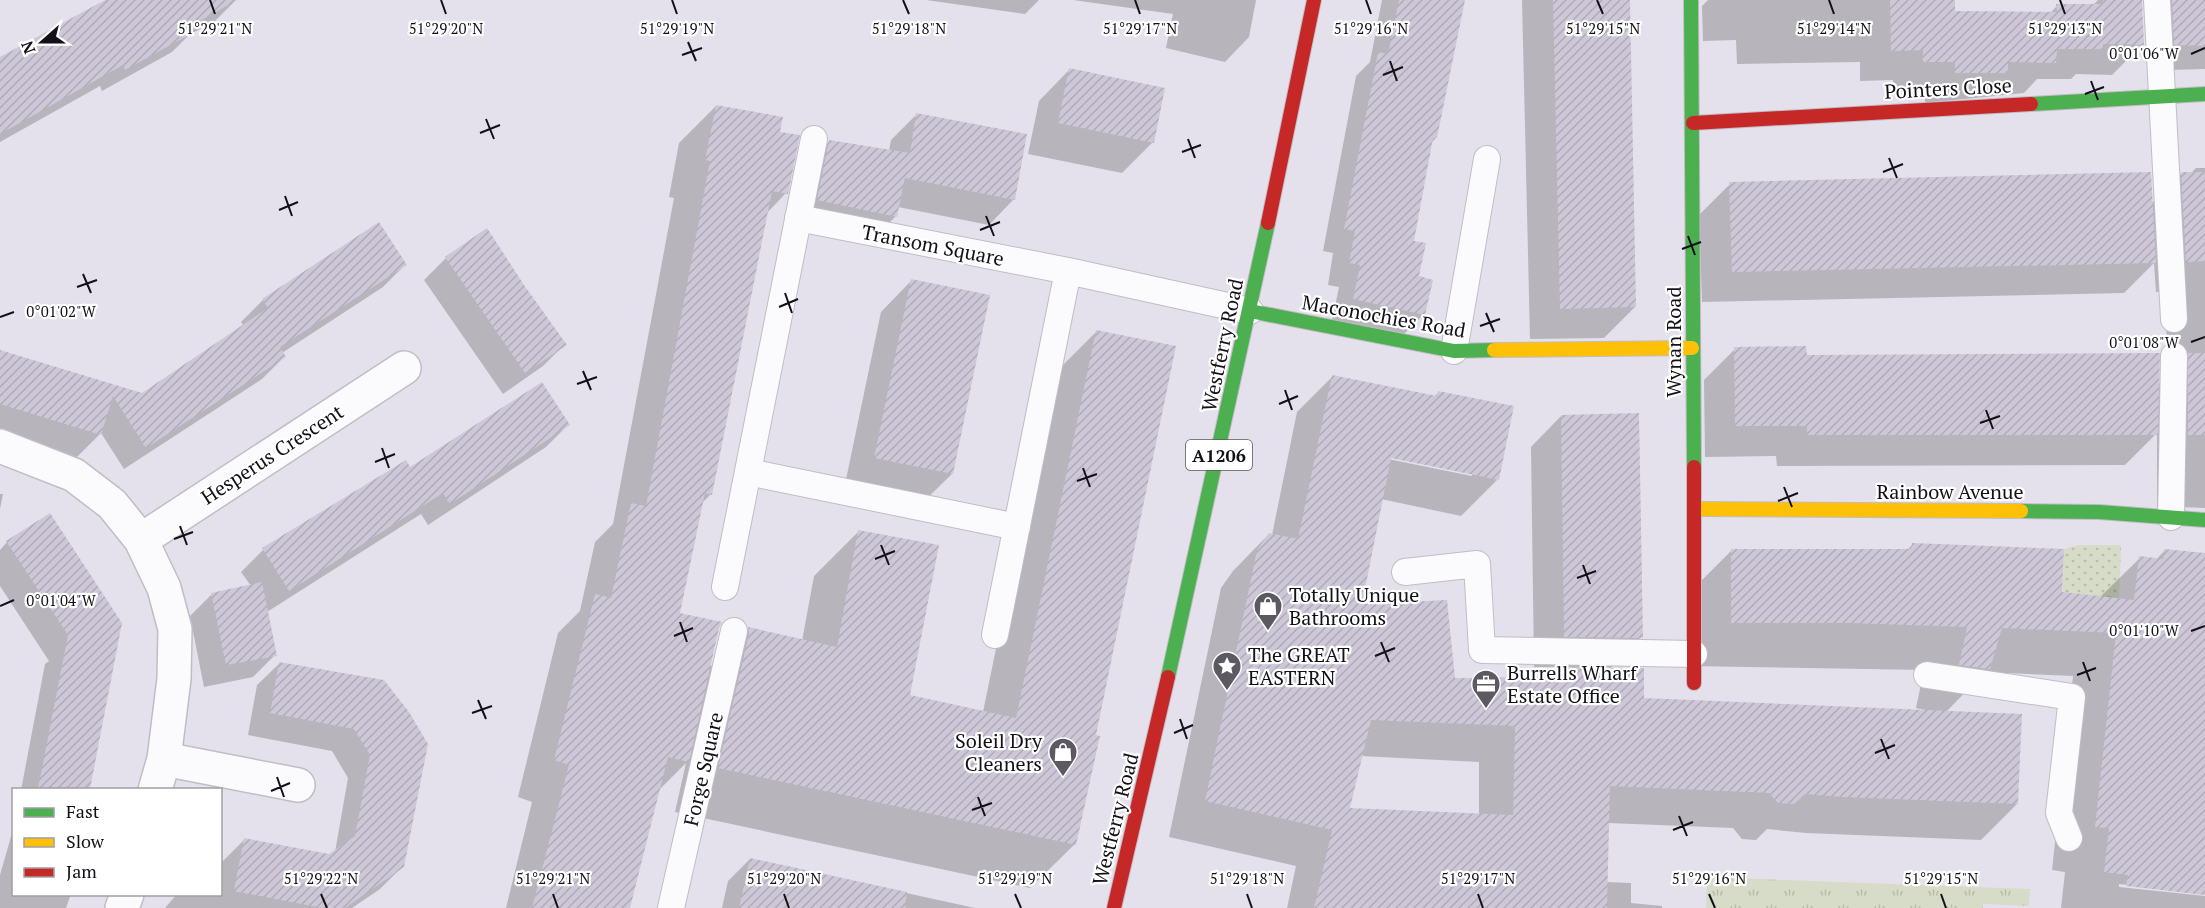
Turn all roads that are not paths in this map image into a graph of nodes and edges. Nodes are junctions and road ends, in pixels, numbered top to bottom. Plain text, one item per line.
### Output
1 (1314, 0) edge
2 (1691, 0) edge
3 (2157, 0) edge
4 (2205, 94) edge
5 (2162, 95) junction
6 (1693, 123) junction
7 (814, 139) dead end
8 (1487, 159) dead end
9 (798, 218) junction
10 (1068, 271) junction
11 (1250, 311) junction
12 (2174, 319) dead end
13 (1692, 348) junction
14 (1454, 351) junction
15 (2174, 356) dead end
16 (404, 368) dead end
17 (0, 446) edge
18 (748, 472) junction
19 (1695, 509) junction
20 (2170, 517) junction
21 (2205, 520) edge
22 (1017, 526) junction
23 (141, 540) junction
24 (1405, 572) dead end
25 (725, 586) dead end
26 (734, 631) dead end
27 (995, 635) dead end
28 (1694, 654) junction
29 (1926, 675) dead end
30 (1694, 683) dead end
31 (160, 774) edge
32 (298, 785) dead end
33 (2069, 838) dead end
34 (671, 908) edge
35 (1114, 908) edge

1 - 11 street, Westferry Road / A1206
2 - 6 street, Wynan Road
3 - 5 lane
4 - 5 street, Pointers Close
5 - 6 street, Pointers Close
5 - 12 lane
6 - 13 street, Wynan Road
7 - 9 lane
8 - 14 lane
9 - 10 lane, Transom Square
9 - 18 lane
10 - 11 lane, Transom Square
10 - 22 lane
11 - 14 street, Maconochies Road
11 - 35 street, Westferry Road / A1206
13 - 14 street, Maconochies Road
13 - 19 street, Wynan Road
15 - 20 lane
16 - 23 street, Hesperus Crescent
17 - 23 street
18 - 22 lane
18 - 25 lane
19 - 20 street, Rainbow Avenue
19 - 28 street, Wynan Road
20 - 21 street, Rainbow Avenue
22 - 27 lane
23 - 31 street
24 - 28 lane
26 - 34 lane, Forge Square
28 - 30 street, Wynan Road
29 - 33 lane
31 - 32 street

